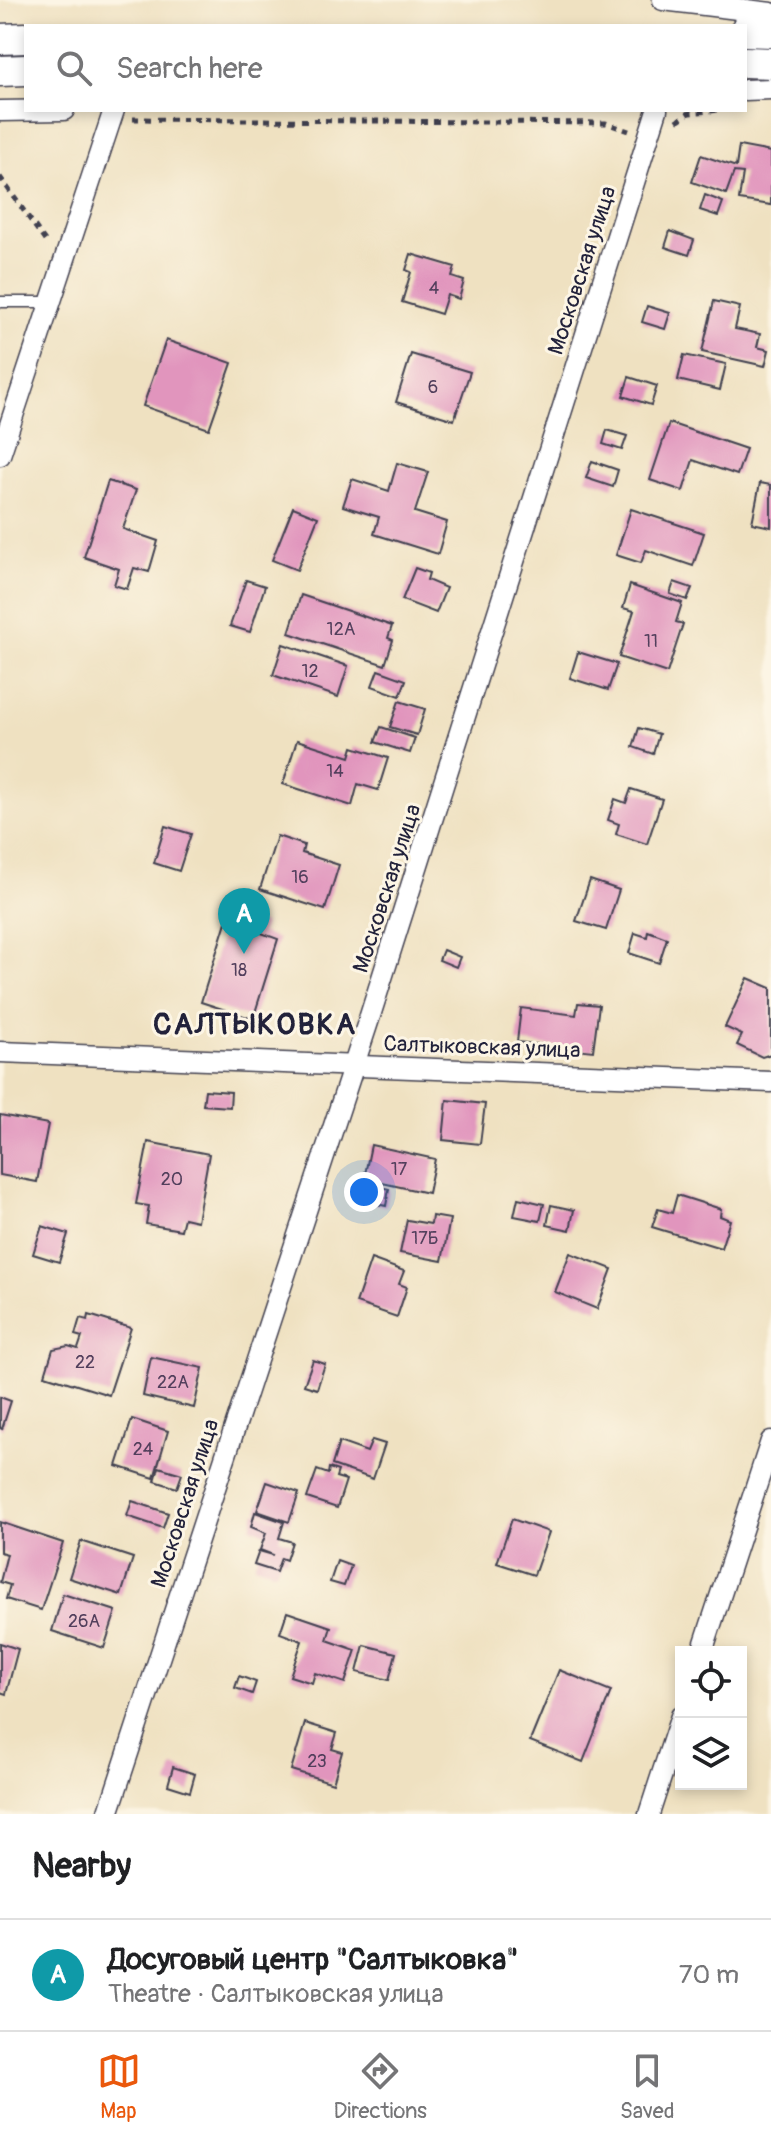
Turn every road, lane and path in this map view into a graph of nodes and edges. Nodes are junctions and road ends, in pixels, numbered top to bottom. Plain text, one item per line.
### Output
1 (663, 0) edge
2 (771, 13) edge
3 (747, 31) edge
4 (771, 32) edge
5 (24, 38) edge
6 (0, 39) edge
7 (747, 62) edge
8 (771, 63) edge
9 (24, 70) edge
10 (0, 71) edge
11 (771, 89) edge
12 (747, 90) edge
13 (0, 111) edge
14 (24, 111) edge
15 (656, 112) edge
16 (699, 112) edge
17 (119, 114) edge
18 (674, 124) dead end
19 (636, 133) dead end
20 (0, 177) edge
21 (55, 257) dead end
22 (0, 302) edge
23 (50, 302) junction
24 (0, 455) edge
25 (0, 1052) edge
26 (353, 1065) junction
27 (771, 1082) edge
28 (771, 1441) edge
29 (704, 1646) edge
30 (680, 1718) edge
31 (108, 1814) edge
32 (649, 1814) edge

1 - 2 street
3 - 4 main road
5 - 6 main road
7 - 8 main road
9 - 10 main road
11 - 12 street
13 - 14 street
15 - 26 street, Московская улица
16 - 18 path
17 - 19 path
17 - 23 street
20 - 21 path
22 - 23 lane
23 - 24 street
25 - 26 street, Салтыковская улица
26 - 27 street, Салтыковская улица
26 - 31 street, Московская улица
28 - 29 street
30 - 32 street

